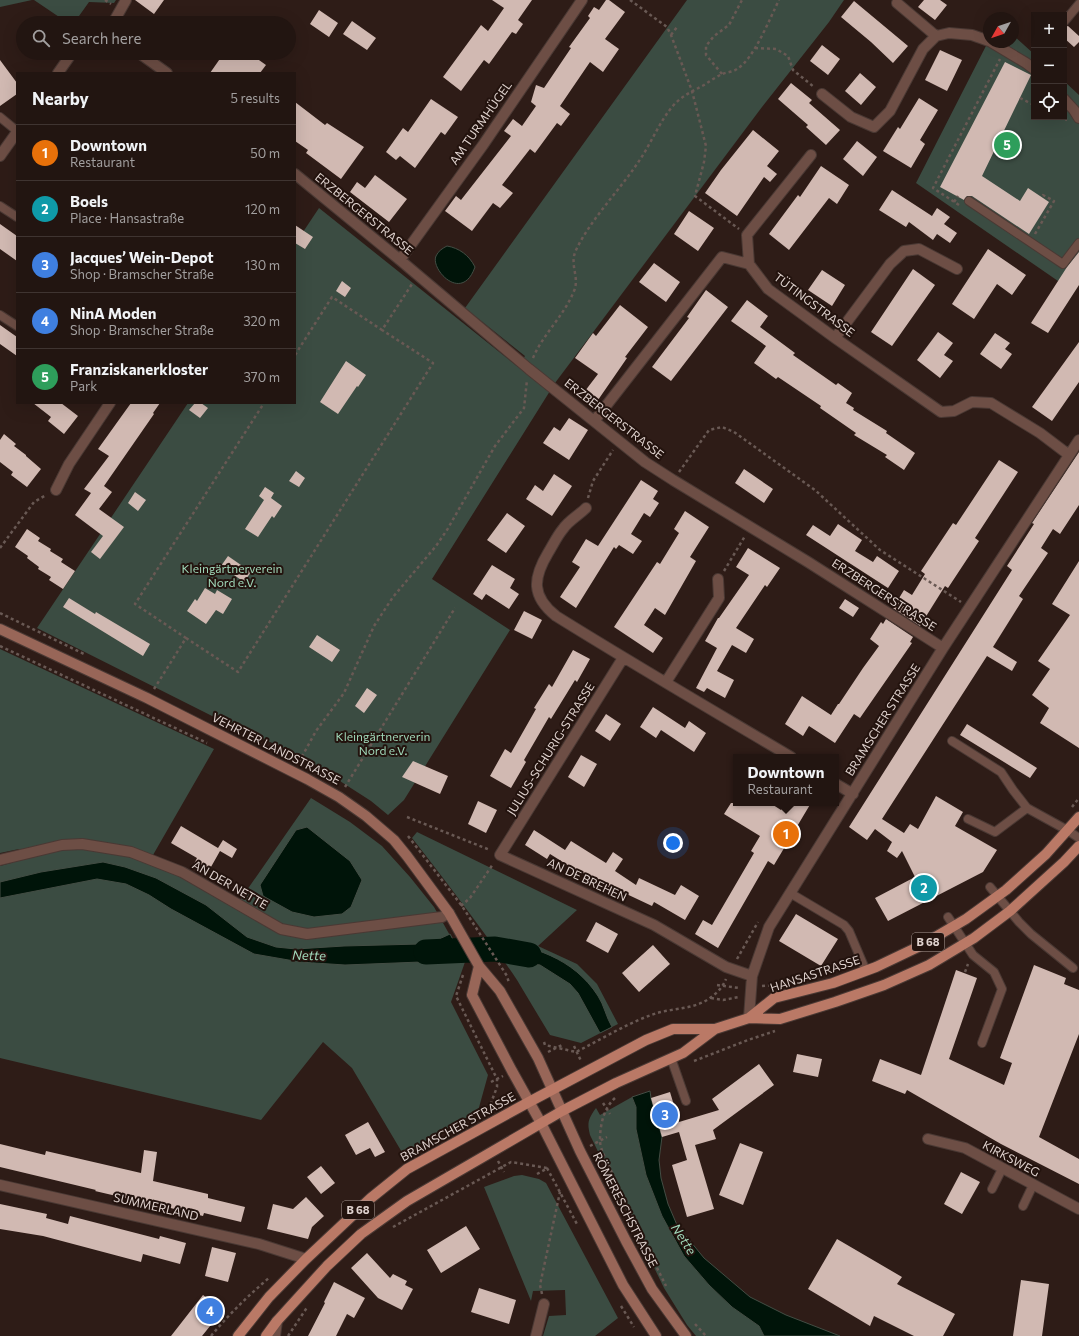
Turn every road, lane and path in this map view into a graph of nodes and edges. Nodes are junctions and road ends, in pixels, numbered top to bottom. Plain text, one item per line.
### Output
1 (126, 0) edge
2 (582, 0) edge
3 (630, 0) edge
4 (742, 0) edge
5 (779, 0) edge
6 (896, 4) dead end
7 (1079, 4) edge
8 (117, 16) edge
9 (1067, 18) edge
10 (677, 27) dead end
11 (671, 35) junction
12 (936, 36) junction
13 (983, 38) edge
14 (755, 48) junction
15 (1002, 48) edge
16 (1005, 50) junction
17 (67, 60) edge
18 (149, 60) edge
19 (1031, 67) edge
20 (59, 72) edge
21 (165, 72) edge
22 (722, 74) junction
23 (692, 90) junction
24 (822, 94) joint
25 (1020, 98) dead end
26 (1067, 102) edge
27 (1031, 104) edge
28 (0, 117) edge
29 (1079, 118) edge
30 (16, 130) edge
31 (16, 132) edge
32 (811, 155) dead end
33 (0, 156) edge
34 (296, 175) edge
35 (958, 196) dead end
36 (1042, 197) dead end
37 (969, 201) dead end
38 (954, 202) junction
39 (0, 206) edge
40 (964, 209) dead end
41 (16, 216) edge
42 (747, 236) junction
43 (1030, 242) junction
44 (1079, 243) edge
45 (400, 260) junction
46 (749, 264) junction
47 (957, 269) dead end
48 (418, 276) junction
49 (0, 314) edge
50 (16, 325) edge
51 (382, 330) junction
52 (835, 338) junction
53 (296, 353) edge
54 (530, 369) junction
55 (109, 404) edge
56 (263, 404) edge
57 (595, 420) junction
58 (1079, 440) edge
59 (619, 441) junction
60 (1069, 455) junction
61 (673, 480) junction
62 (56, 490) joint
63 (586, 508) joint
64 (751, 527) junction
65 (0, 548) edge
66 (718, 579) joint
67 (970, 607) junction
68 (455, 608) dead end
69 (0, 629) edge
70 (186, 638) junction
71 (0, 646) edge
72 (943, 648) junction
73 (623, 658) junction
74 (666, 682) junction
75 (153, 689) dead end
76 (952, 741) dead end
77 (208, 744) dead end
78 (786, 754) edge
79 (300, 760) dead end
80 (839, 786) edge
81 (345, 787) dead end
82 (852, 794) junction
83 (1027, 808) junction
84 (407, 817) dead end
85 (1079, 817) edge
86 (968, 819) dead end
87 (1067, 830) junction
88 (1079, 838) edge
89 (1079, 846) edge
90 (500, 855) junction
91 (0, 860) edge
92 (990, 887) dead end
93 (790, 893) junction
94 (998, 896) junction
95 (1010, 911) junction
96 (449, 913) junction
97 (777, 914) junction
98 (948, 917) dead end
99 (954, 926) junction
100 (965, 943) junction
101 (477, 963) junction
102 (968, 964) dead end
103 (1073, 968) dead end
104 (465, 970) dead end
105 (731, 970) junction
106 (866, 971) junction
107 (965, 972) dead end
108 (507, 976) dead end
109 (752, 976) junction
110 (717, 985) dead end
111 (723, 986) junction
112 (741, 988) dead end
113 (749, 1018) junction
114 (715, 1029) junction
115 (982, 1043) dead end
116 (564, 1044) dead end
117 (574, 1046) dead end
118 (576, 1052) junction
119 (671, 1058) junction
120 (497, 1079) junction
121 (491, 1082) dead end
122 (552, 1090) junction
123 (686, 1101) dead end
124 (529, 1102) junction
125 (562, 1111) junction
126 (486, 1113) dead end
127 (610, 1114) dead end
128 (541, 1123) junction
129 (607, 1137) dead end
130 (928, 1139) dead end
131 (600, 1140) junction
132 (501, 1166) junction
133 (547, 1168) junction
134 (1002, 1168) junction
135 (504, 1172) dead end
136 (537, 1174) dead end
137 (0, 1185) edge
138 (1033, 1185) junction
139 (992, 1189) dead end
140 (1023, 1206) dead end
141 (1079, 1209) edge
142 (387, 1231) dead end
143 (306, 1259) junction
144 (667, 1288) dead end
145 (312, 1300) dead end
146 (544, 1304) joint
147 (277, 1321) junction
148 (238, 1336) edge
149 (266, 1336) edge
150 (275, 1336) edge
151 (288, 1336) edge
152 (536, 1336) edge
153 (656, 1336) edge
154 (686, 1336) edge
155 (701, 1336) edge
156 (706, 1336) edge

1 - 8 street
2 - 45 street, AM TURMHÜGEL
3 - 11 path
4 - 22 path
5 - 14 path
6 - 12 street
7 - 9 lane
10 - 11 path
11 - 23 path
12 - 13 street
12 - 24 street
14 - 22 path
14 - 24 path
15 - 16 street
16 - 19 street
16 - 38 path
17 - 20 street
18 - 21 street
22 - 23 path
23 - 42 path
23 - 54 path
25 - 27 path
26 - 29 street
28 - 30 lane
31 - 33 street
32 - 42 street
34 - 45 street, ERZBERGERSTRASSE
35 - 38 path
36 - 43 path
37 - 43 lane
38 - 40 path
39 - 41 lane
42 - 46 street
43 - 44 lane
45 - 48 street, ERZBERGERSTRASSE
46 - 52 street, TÜTINGSTRASSE
46 - 57 street
47 - 52 street
48 - 51 path
48 - 54 street, ERZBERGERSTRASSE
49 - 50 lane
51 - 53 path
51 - 70 path
52 - 60 street, TÜTINGSTRASSE
54 - 57 street, ERZBERGERSTRASSE
54 - 79 path
55 - 62 street
56 - 70 path
57 - 59 street, ERZBERGERSTRASSE
58 - 60 street, BRAMSCHER STRASSE
59 - 61 street, ERZBERGERSTRASSE
59 - 63 path
60 - 67 street, BRAMSCHER STRASSE
61 - 64 street, ERZBERGERSTRASSE
61 - 67 path
62 - 65 path
63 - 73 street
64 - 66 path
64 - 72 street, ERZBERGERSTRASSE
66 - 74 street
67 - 72 street, BRAMSCHER STRASSE
68 - 81 path
69 - 96 main road, VEHRTER LANDSTRASSE
70 - 75 path
71 - 77 path
72 - 82 street, BRAMSCHER STRASSE
73 - 74 street
73 - 90 street, JULIUS-SCHURIG-STRASSE
74 - 78 street
76 - 83 lane
80 - 82 street
82 - 93 street, BRAMSCHER STRASSE
83 - 86 lane
83 - 87 lane
84 - 90 path
85 - 87 main road, HANSASTRASSE / B 68
87 - 88 lane
87 - 94 main road, HANSASTRASSE / B 68
89 - 95 main road, B 68
90 - 105 street, AN DE BREHEN
90 - 108 path
91 - 96 street, AN DER NETTE
92 - 94 lane
93 - 97 street, BRAMSCHER STRASSE
93 - 106 lane
94 - 95 lane
94 - 99 main road, HANSASTRASSE / B 68
95 - 100 main road, B 68
95 - 103 lane
96 - 101 main road, VEHRTER LANDSTRASSE
97 - 105 path
97 - 109 street, BRAMSCHER STRASSE
98 - 99 lane
99 - 100 lane
99 - 106 main road, HANSASTRASSE / B 68
100 - 113 main road, B 68
100 - 115 lane
101 - 122 main road, VEHRTER LANDSTRASSE
101 - 124 main road
102 - 107 path
104 - 120 path
105 - 109 street, AN DE BREHEN
105 - 111 path
106 - 113 main road, HANSASTRASSE / B 68
109 - 113 street, BRAMSCHER STRASSE
110 - 111 path
111 - 112 path
111 - 118 path
113 - 114 main road, BRAMSCHER STRASSE / B 68
114 - 119 main road, BRAMSCHER STRASSE / B 68
114 - 122 main road, BRAMSCHER STRASSE / B 68
116 - 118 path
117 - 118 path
119 - 123 lane
119 - 125 main road, BRAMSCHER STRASSE / B 68
120 - 121 path
120 - 126 path
122 - 124 main road, BRAMSCHER STRASSE / B 68
122 - 125 main road, RÖMERESCHSTRASSE
124 - 128 main road
124 - 143 main road, BRAMSCHER STRASSE / B 68
125 - 128 main road, BRAMSCHER STRASSE / B 68
125 - 154 main road, RÖMERESCHSTRASSE
127 - 131 path
128 - 147 main road, BRAMSCHER STRASSE / B 68
128 - 153 main road
129 - 131 path
130 - 134 street, KIRKSWEG
131 - 144 path
132 - 133 path
132 - 135 path
132 - 142 path
133 - 136 path
133 - 146 path
134 - 138 street, KIRKSWEG
134 - 139 lane
137 - 143 street, SUMMERLAND
138 - 140 lane
138 - 141 street, KIRKSWEG
143 - 148 main road, BRAMSCHER STRASSE / B 68
145 - 151 path
146 - 152 street
147 - 149 main road, BRAMSCHER STRASSE / B 68
147 - 150 street
155 - 156 path

